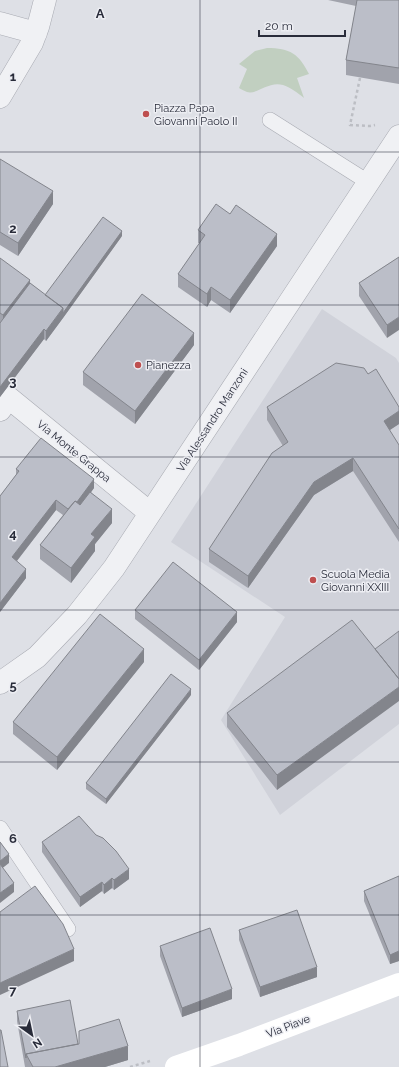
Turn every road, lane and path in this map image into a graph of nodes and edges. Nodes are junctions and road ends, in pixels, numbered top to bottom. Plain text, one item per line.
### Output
1 (45, 0) edge
2 (0, 23) edge
3 (36, 33) junction
4 (360, 78) edge
5 (1, 96) edge
6 (270, 120) dead end
7 (377, 125) dead end
8 (399, 136) edge
9 (368, 182) junction
10 (0, 410) edge
11 (150, 513) junction
12 (0, 683) edge
13 (0, 828) edge
14 (68, 929) dead end
15 (399, 984) edge
16 (176, 1067) edge

1 - 3 street
2 - 3 street
3 - 5 street
4 - 7 path
6 - 9 lane
8 - 9 street, Via Alessandro Manzoni
9 - 11 street, Via Alessandro Manzoni
10 - 11 street, Via Monte Grappa
11 - 12 street, Via Alessandro Manzoni
13 - 14 lane
15 - 16 main road, Via Piave

